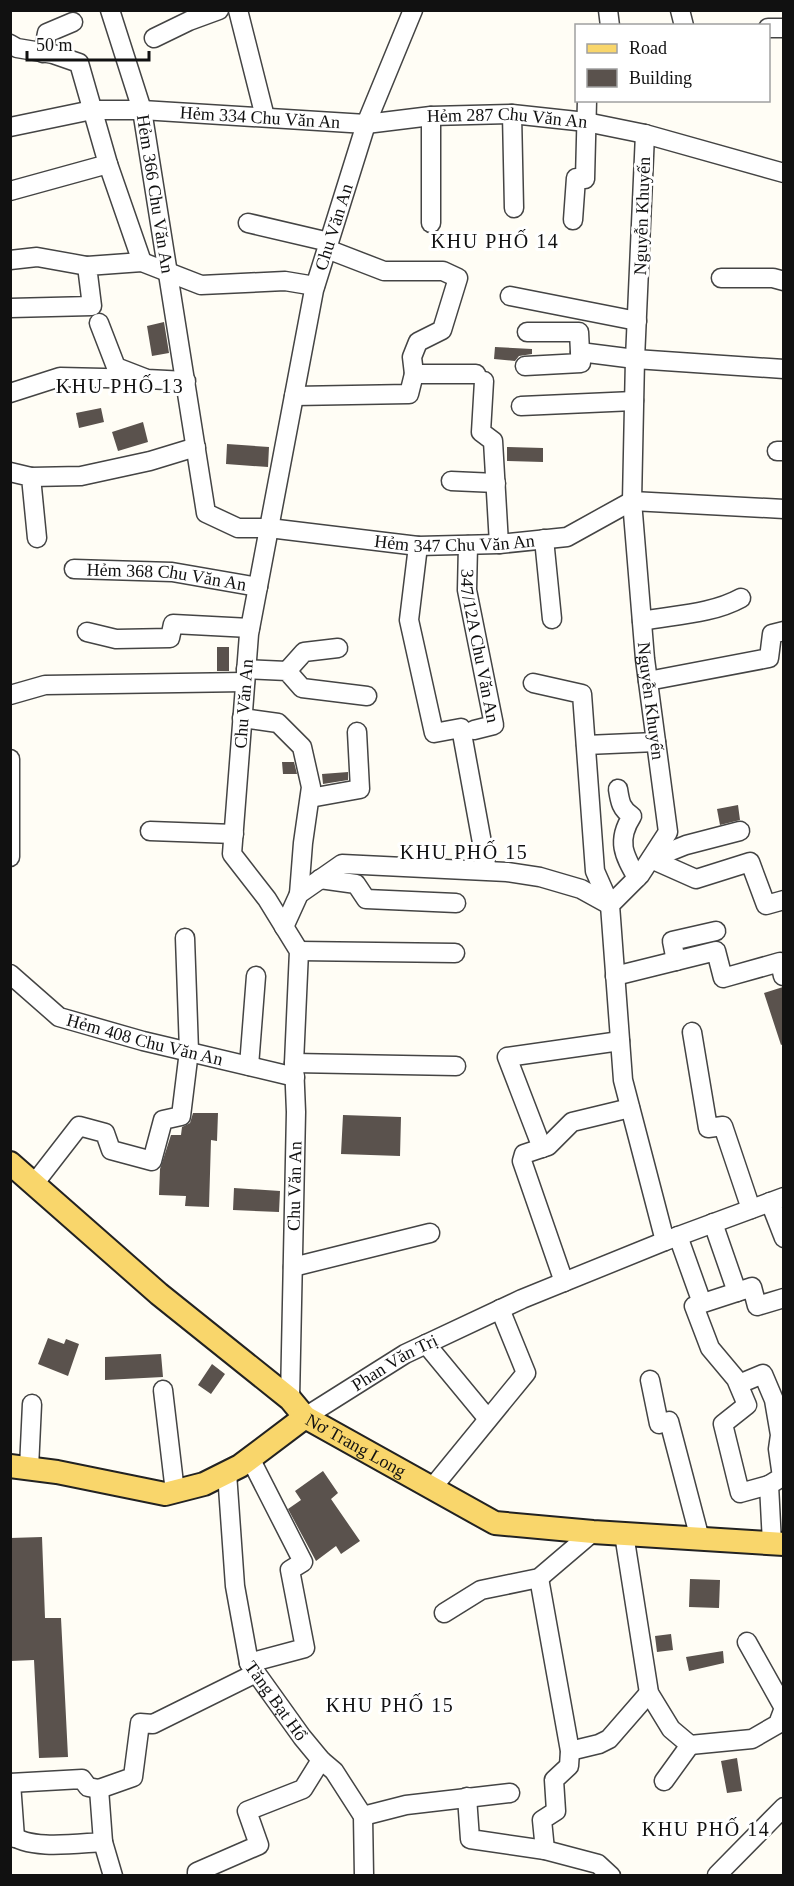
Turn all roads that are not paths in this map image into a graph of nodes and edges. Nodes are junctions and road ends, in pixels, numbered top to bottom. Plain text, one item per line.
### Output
1 (110, 10) edge
2 (219, 10) edge
3 (238, 10) edge
4 (413, 10) edge
5 (73, 22) dead end
6 (154, 38) dead end
7 (13, 48) edge
8 (43, 52) junction
9 (587, 102) edge
10 (92, 110) junction
11 (142, 110) junction
12 (512, 114) junction
13 (431, 116) junction
14 (265, 117) junction
15 (586, 122) junction
16 (366, 124) junction
17 (10, 127) edge
18 (645, 134) junction
19 (108, 164) junction
20 (783, 172) edge
21 (10, 191) edge
22 (514, 208) dead end
23 (573, 220) dead end
24 (431, 222) dead end
25 (248, 223) dead end
26 (328, 246) junction
27 (10, 260) edge
28 (142, 262) junction
29 (87, 266) junction
30 (166, 270) junction
31 (721, 278) dead end
32 (783, 281) edge
33 (315, 286) junction
34 (510, 296) dead end
35 (10, 308) edge
36 (637, 321) junction
37 (99, 323) dead end
38 (527, 332) dead end
39 (580, 352) junction
40 (635, 359) junction
41 (525, 366) dead end
42 (783, 369) edge
43 (414, 374) junction
44 (147, 379) junction
45 (186, 381) junction
46 (10, 393) edge
47 (294, 396) junction
48 (634, 401) junction
49 (521, 406) dead end
50 (196, 447) junction
51 (10, 472) edge
52 (31, 477) junction
53 (451, 481) dead end
54 (495, 483) junction
55 (632, 501) junction
56 (783, 509) edge
57 (269, 528) junction
58 (37, 538) dead end
59 (544, 539) junction
60 (499, 544) junction
61 (468, 545) junction
62 (417, 546) junction
63 (74, 569) dead end
64 (258, 587) junction
65 (741, 598) dead end
66 (552, 619) dead end
67 (642, 621) junction
68 (250, 628) junction
69 (87, 632) dead end
70 (778, 633) edge
71 (338, 648) dead end
72 (287, 671) junction
73 (245, 676) junction
74 (648, 681) junction
75 (533, 683) dead end
76 (10, 695) edge
77 (367, 696) dead end
78 (242, 718) junction
79 (474, 730) dead end
80 (357, 732) dead end
81 (656, 742) junction
82 (586, 745) junction
83 (10, 759) edge
84 (618, 789) dead end
85 (310, 798) junction
86 (150, 831) dead end
87 (740, 831) dead end
88 (234, 834) junction
89 (11, 850) edge
90 (651, 859) junction
91 (487, 870) junction
92 (637, 878) junction
93 (320, 879) junction
94 (299, 894) junction
95 (783, 900) edge
96 (456, 903) dead end
97 (610, 905) junction
98 (284, 927) junction
99 (716, 931) dead end
100 (185, 938) dead end
101 (299, 951) junction
102 (455, 953) dead end
103 (676, 961) junction
104 (10, 974) edge
105 (256, 976) dead end
106 (615, 976) junction
107 (783, 976) edge
108 (692, 1032) dead end
109 (620, 1041) junction
110 (189, 1051) junction
111 (456, 1065) dead end
112 (249, 1066) junction
113 (295, 1070) junction
114 (630, 1108) junction
115 (542, 1148) junction
116 (12, 1169) edge
117 (34, 1184) junction
118 (777, 1200) edge
119 (751, 1209) junction
120 (713, 1223) junction
121 (430, 1233) dead end
122 (783, 1238) edge
123 (671, 1239) junction
124 (293, 1268) junction
125 (564, 1282) junction
126 (737, 1292) junction
127 (783, 1298) edge
128 (702, 1303) junction
129 (500, 1309) junction
130 (426, 1344) junction
131 (650, 1380) dead end
132 (739, 1384) junction
133 (162, 1390) dead end
134 (290, 1399) junction
135 (32, 1404) dead end
136 (305, 1418) junction
137 (488, 1419) junction
138 (250, 1460) junction
139 (20, 1467) edge
140 (227, 1473) junction
141 (778, 1480) edge
142 (432, 1488) junction
143 (175, 1492) junction
144 (593, 1532) junction
145 (624, 1534) junction
146 (700, 1539) junction
147 (778, 1544) edge
148 (540, 1578) junction
149 (444, 1613) dead end
150 (747, 1642) dead end
151 (252, 1668) junction
152 (648, 1693) junction
153 (783, 1708) edge
154 (690, 1745) junction
155 (570, 1751) junction
156 (321, 1760) junction
157 (663, 1781) dead end
158 (11, 1783) edge
159 (99, 1789) junction
160 (510, 1793) dead end
161 (467, 1797) junction
162 (783, 1807) edge
163 (363, 1816) junction
164 (13, 1836) edge
165 (103, 1842) junction
166 (545, 1851) junction
167 (112, 1875) edge
168 (197, 1875) edge
169 (364, 1875) edge
170 (611, 1875) edge
171 (717, 1875) edge

1 - 11 street, Hẻm 366 Chu Văn An
2 - 6 street
3 - 14 street
4 - 16 street, Chu Văn An
5 - 8 street
7 - 8 street
8 - 10 street
9 - 15 street
10 - 11 street, Hẻm 334 Chu Văn An
10 - 17 street, Hẻm 334 Chu Văn An
10 - 19 street
11 - 14 street, Hẻm 334 Chu Văn An
11 - 30 street, Hẻm 366 Chu Văn An
12 - 13 street, Hẻm 287 Chu Văn An
12 - 15 street, Hẻm 287 Chu Văn An
12 - 22 street
13 - 16 street, Hẻm 287 Chu Văn An
13 - 24 street
14 - 16 street, Hẻm 334 Chu Văn An
15 - 18 street, Hẻm 287 Chu Văn An
15 - 23 street
16 - 26 street, Chu Văn An
18 - 20 street, Hẻm 287 Chu Văn An
18 - 36 street, Nguyễn Khuyến
19 - 21 street
19 - 28 street
25 - 26 street
26 - 33 street, Chu Văn An
26 - 43 street
27 - 29 street
28 - 29 street
28 - 30 street
29 - 35 street
30 - 33 street
30 - 45 street, Hẻm 366 Chu Văn An
31 - 32 street
33 - 47 street, Chu Văn An
34 - 36 street
36 - 40 street, Nguyễn Khuyến
37 - 44 street
38 - 39 street
39 - 40 street
39 - 41 street
40 - 42 street
40 - 48 street, Nguyễn Khuyến
43 - 47 street
43 - 54 street
44 - 45 street
44 - 46 street
45 - 50 street, Hẻm 366 Chu Văn An
47 - 57 street, Chu Văn An
48 - 49 street
48 - 55 street, Nguyễn Khuyến
50 - 52 street
50 - 57 street, Hẻm 366 Chu Văn An
51 - 52 street
52 - 58 street
53 - 54 street
54 - 60 street
55 - 56 street
55 - 59 street, Hẻm 347 Chu Văn An
55 - 67 street, Nguyễn Khuyến
57 - 62 street, Hẻm 347 Chu Văn An
57 - 64 street, Chu Văn An
59 - 60 street, Hẻm 347 Chu Văn An
59 - 66 street
60 - 61 street, Hẻm 347 Chu Văn An
61 - 62 street, Hẻm 347 Chu Văn An
61 - 79 street, 347/12A Chu Văn An
62 - 91 street
63 - 64 street, Hẻm 368 Chu Văn An
64 - 68 street, Chu Văn An
65 - 67 street
67 - 74 street, Nguyễn Khuyến
68 - 69 street
68 - 73 street, Chu Văn An
70 - 74 street
71 - 72 street
72 - 73 street
72 - 77 street
73 - 76 street
73 - 78 street, Chu Văn An
74 - 81 street, Nguyễn Khuyến
75 - 82 street
78 - 85 street
78 - 88 street, Chu Văn An
80 - 85 street
81 - 82 street
81 - 90 street, Nguyễn Khuyến
82 - 97 street
83 - 89 street
84 - 92 street
85 - 94 street
86 - 88 street
87 - 90 street
88 - 98 street, Chu Văn An
90 - 92 street, Nguyễn Khuyến
90 - 95 street
91 - 93 street
91 - 97 street
92 - 97 street, Nguyễn Khuyến
93 - 94 street
93 - 96 street
94 - 98 street
97 - 106 street
98 - 101 street, Chu Văn An
99 - 103 street
100 - 110 street
101 - 102 street
101 - 113 street, Chu Văn An
103 - 106 street
103 - 107 street
104 - 110 street, Hẻm 408 Chu Văn An
105 - 112 street
106 - 109 street
108 - 119 street
109 - 114 street
109 - 115 street
110 - 112 street, Hẻm 408 Chu Văn An
110 - 117 street
111 - 113 street, Hẻm 408 Chu Văn An
112 - 113 street, Hẻm 408 Chu Văn An
113 - 124 street, Chu Văn An
114 - 115 street
114 - 123 street
115 - 125 street
116 - 117 main road, Nơ Trang Long
117 - 134 main road, Nơ Trang Long
118 - 119 street, Phan Văn Trị
118 - 122 street
119 - 120 street, Phan Văn Trị
120 - 123 street, Phan Văn Trị
120 - 126 street
121 - 124 street
123 - 125 street, Phan Văn Trị
123 - 128 street
124 - 134 street, Chu Văn An
125 - 129 street, Phan Văn Trị
126 - 127 street
126 - 128 street
128 - 132 street
129 - 130 street, Phan Văn Trị
129 - 137 street
130 - 136 street, Phan Văn Trị
130 - 137 street
131 - 146 street
132 - 141 street
132 - 141 street
133 - 143 street
134 - 136 main road, Nơ Trang Long
135 - 139 street
136 - 138 main road, Phan Văn Trị
136 - 142 main road, Nơ Trang Long
137 - 142 street
138 - 140 main road, Phan Văn Trị
138 - 151 street
139 - 143 main road, Phan Văn Trị
140 - 143 main road, Phan Văn Trị
140 - 151 street, Tăng Bạt Hổ
141 - 147 street
142 - 144 main road, Nơ Trang Long
144 - 145 main road, Nơ Trang Long
144 - 148 street
145 - 146 main road, Nơ Trang Long
145 - 152 street
146 - 147 main road, Nơ Trang Long
148 - 149 street
148 - 155 street
150 - 153 street
151 - 156 street, Tăng Bạt Hổ
151 - 159 street
152 - 154 street
152 - 155 street
153 - 154 street
154 - 157 street
155 - 166 street
156 - 163 street, Tăng Bạt Hổ
156 - 168 street
158 - 159 street
158 - 164 street
159 - 165 street
160 - 161 street
161 - 163 street
161 - 166 street
162 - 171 street
163 - 169 street
164 - 165 street
165 - 167 street
166 - 170 street

